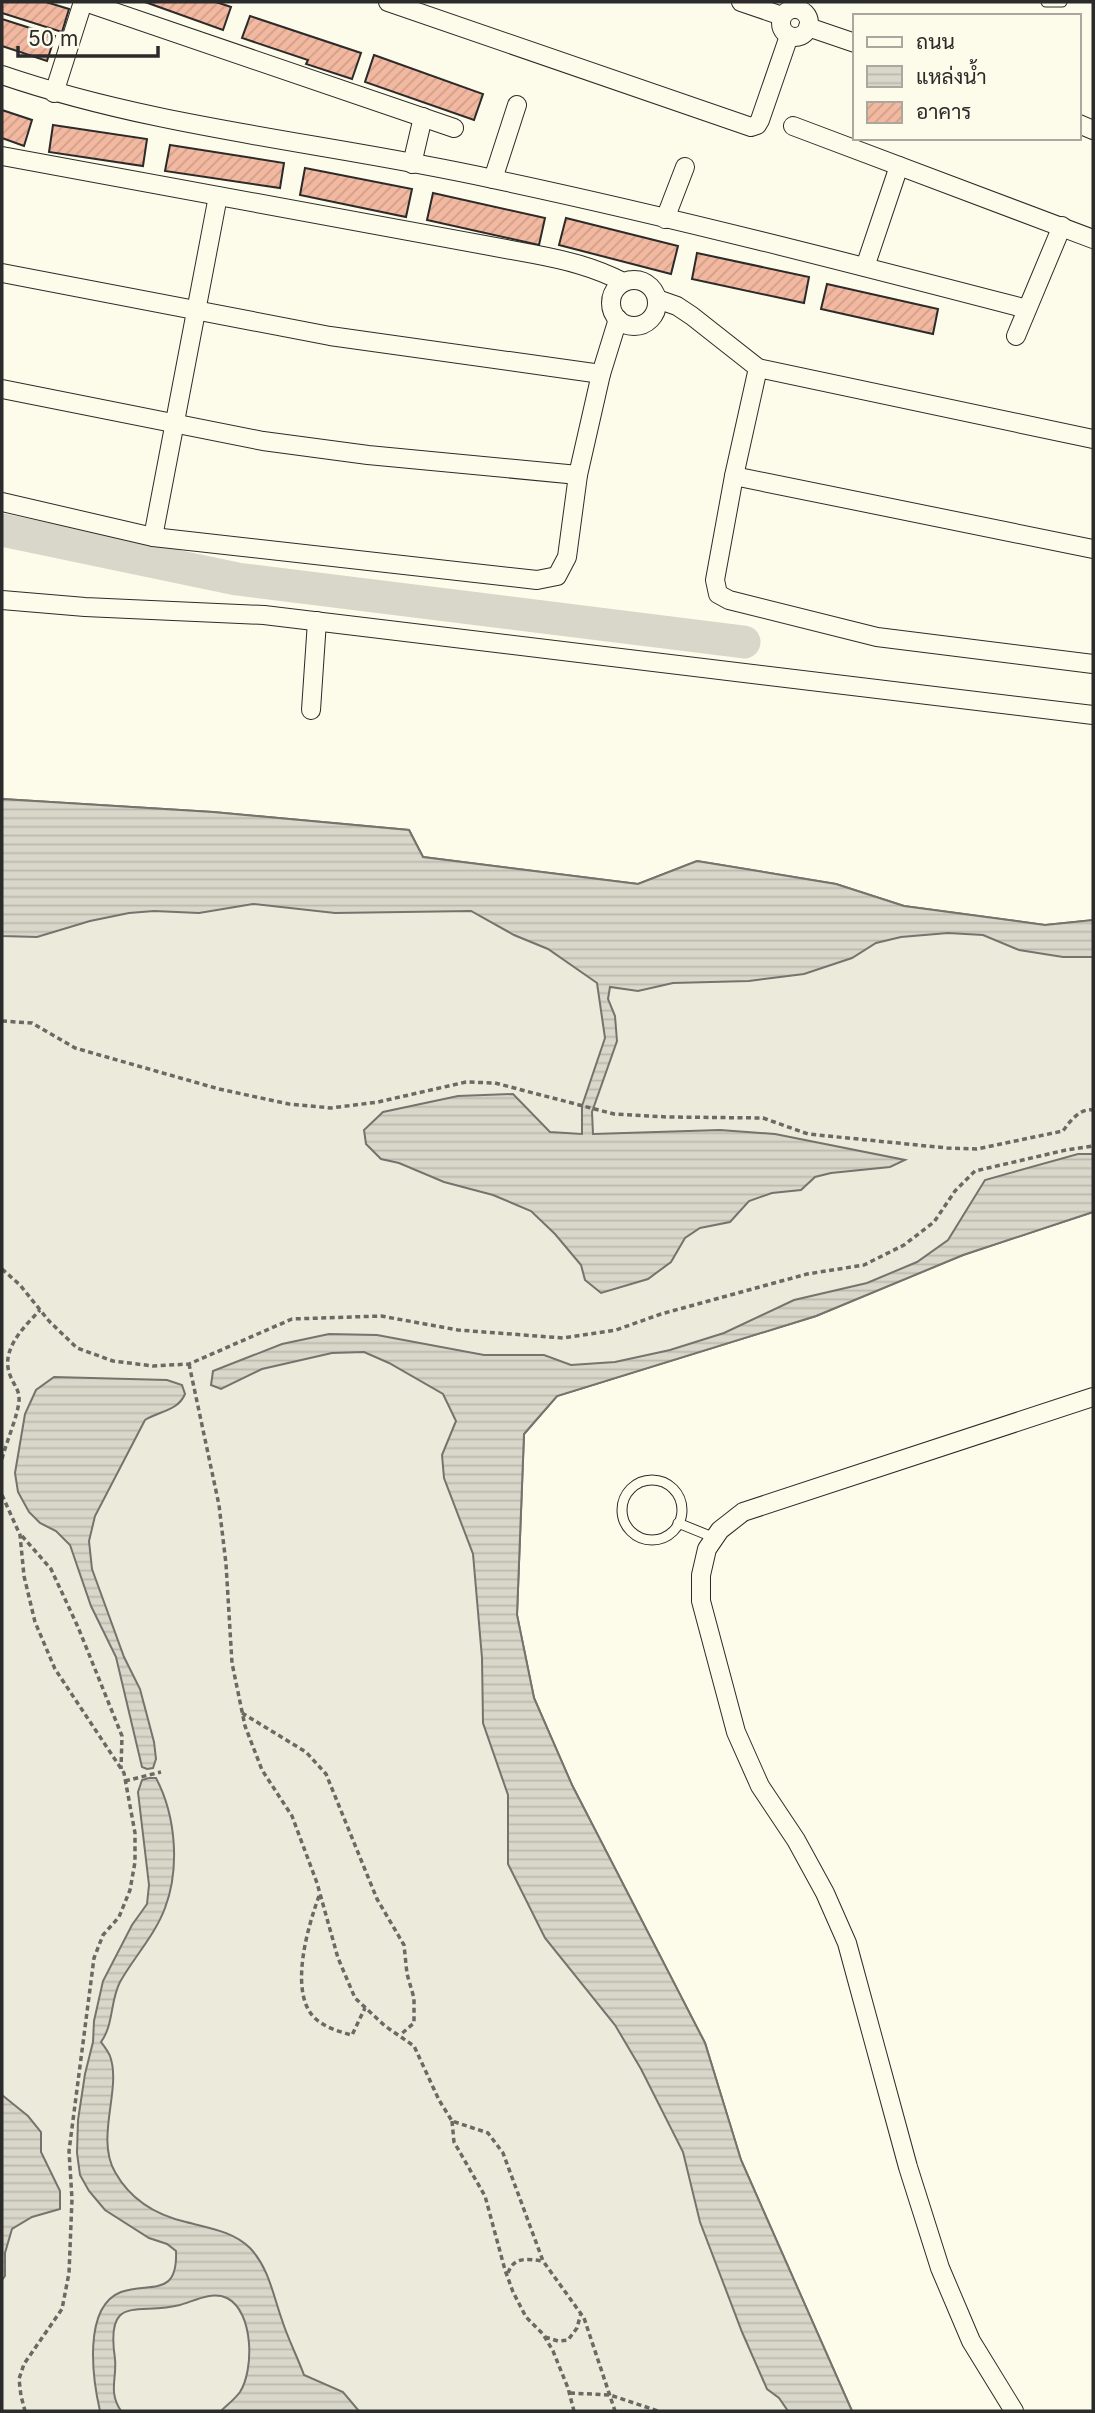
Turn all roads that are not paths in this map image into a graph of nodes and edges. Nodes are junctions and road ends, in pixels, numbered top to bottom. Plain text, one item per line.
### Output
1 (84, 2) edge
2 (388, 2) edge
3 (741, 2) edge
4 (1045, 2) edge
5 (1062, 2) edge
6 (782, 16) junction
7 (808, 27) junction
8 (789, 36) junction
9 (853, 42) edge
10 (2, 75) edge
11 (54, 93) junction
12 (517, 105) dead end
13 (423, 117) junction
14 (793, 126) dead end
15 (454, 128) dead end
16 (2, 156) edge
17 (412, 164) junction
18 (899, 166) junction
19 (685, 167) dead end
20 (493, 178) junction
21 (218, 195) junction
22 (665, 219) junction
23 (1062, 226) junction
24 (1093, 239) edge
25 (865, 267) junction
26 (2, 273) edge
27 (623, 282) junction
28 (657, 299) junction
29 (1027, 309) junction
30 (195, 311) junction
31 (618, 319) junction
32 (1016, 336) dead end
33 (758, 368) junction
34 (601, 374) junction
35 (2, 388) edge
36 (174, 423) junction
37 (1093, 439) edge
38 (578, 475) junction
39 (734, 476) junction
40 (2, 502) edge
41 (153, 537) junction
42 (1093, 549) edge
43 (2, 600) edge
44 (317, 621) junction
45 (1093, 664) edge
46 (311, 710) dead end
47 (1093, 715) edge
48 (1093, 1397) edge
49 (678, 1523) junction
50 (715, 1538) junction
51 (1014, 2411) edge

1 - 11 street
1 - 13 street
2 - 8 street
3 - 6 street
4 - 5 lane
6 - 7 street
6 - 8 street
7 - 8 street
7 - 9 street
10 - 11 street
11 - 17 street
12 - 20 street
13 - 15 street
13 - 17 street
14 - 18 street
16 - 21 street
17 - 20 street
18 - 23 street
18 - 25 street
19 - 22 street
20 - 22 street
21 - 27 street
21 - 30 street
22 - 25 street
23 - 24 street
23 - 29 street
25 - 29 street
26 - 30 street
27 - 28 street
27 - 31 street
28 - 31 street
28 - 33 street
29 - 32 street
30 - 34 street
30 - 36 street
31 - 34 street
33 - 37 street
33 - 39 street
34 - 38 street
35 - 36 street
36 - 38 street
36 - 41 street
38 - 41 street
39 - 42 street
39 - 45 street
40 - 41 street
43 - 44 street
44 - 46 street
44 - 47 street
48 - 50 street
49 - 49 lane
49 - 50 lane
50 - 51 street

